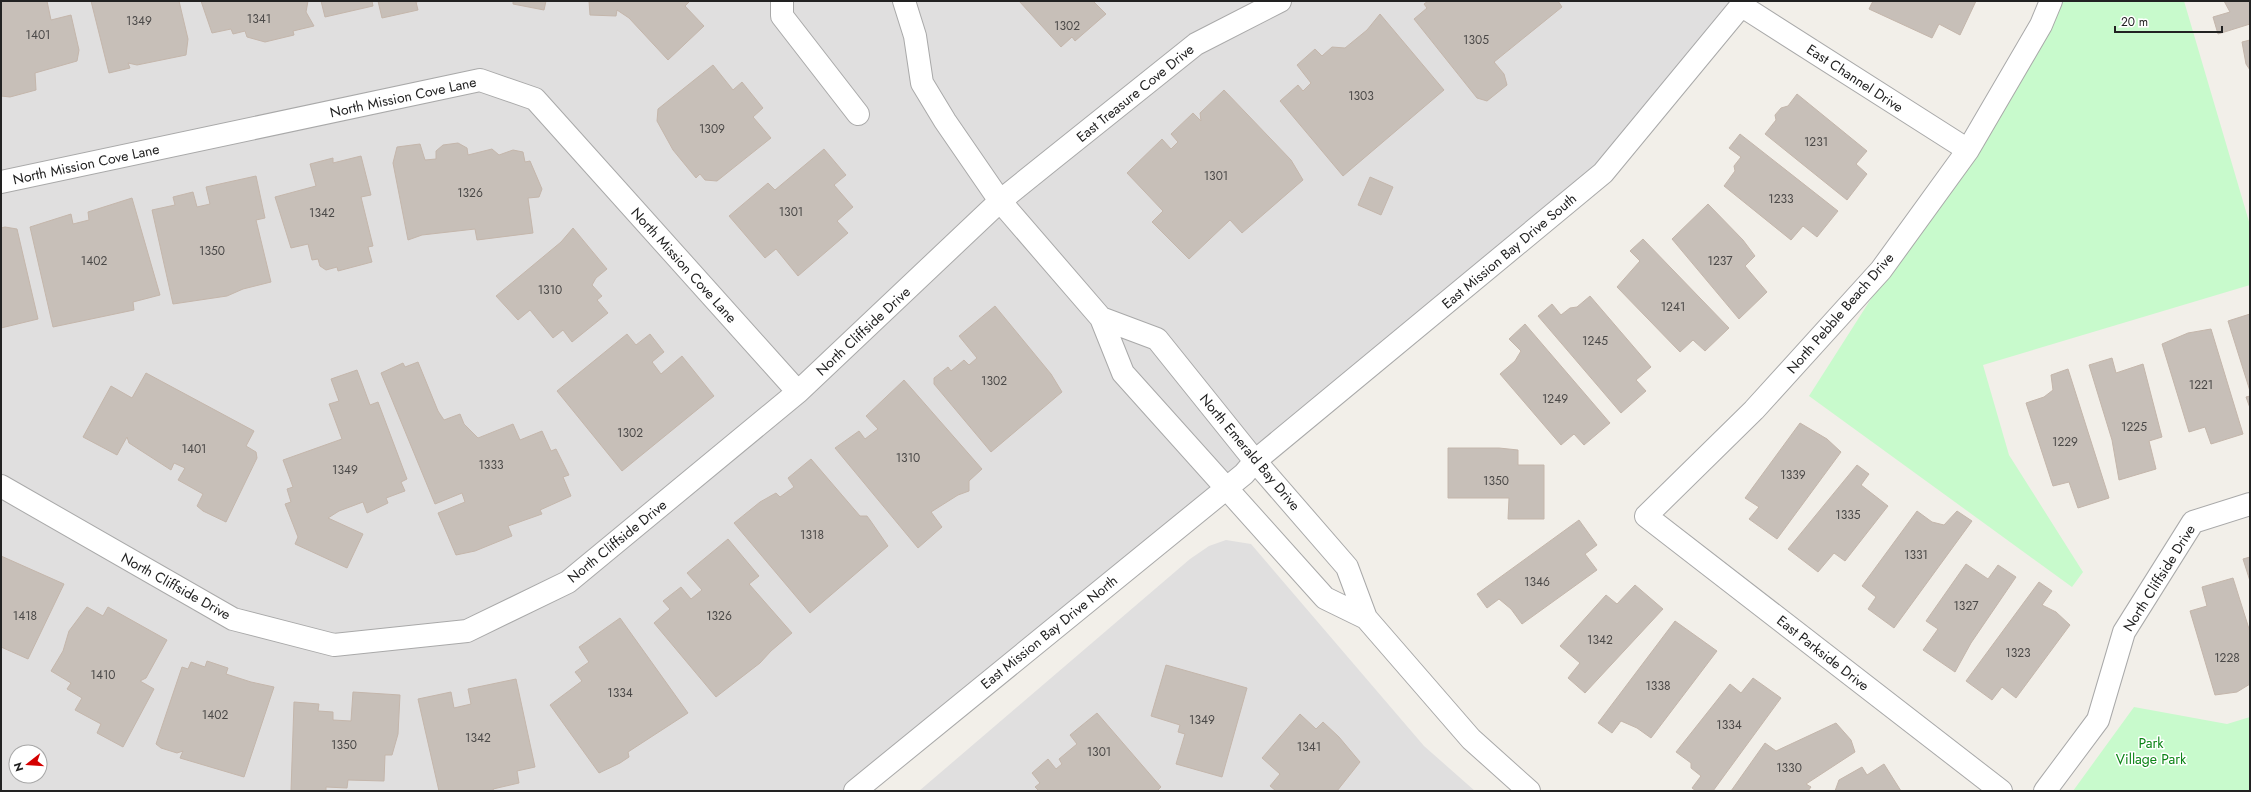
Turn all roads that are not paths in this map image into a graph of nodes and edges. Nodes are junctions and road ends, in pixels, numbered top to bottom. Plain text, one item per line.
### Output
1 (782, 1) edge
2 (904, 1) edge
3 (1280, 1) edge
4 (2051, 1) edge
5 (1744, 3) edge
6 (858, 114) dead end
7 (1968, 150) junction
8 (1, 182) edge
9 (1000, 201) junction
10 (1102, 318) junction
11 (798, 392) junction
12 (1250, 468) junction
13 (1, 486) edge
14 (1225, 488) junction
15 (2250, 504) edge
16 (1646, 516) joint
17 (1366, 618) junction
18 (855, 791) edge
19 (1529, 791) edge
20 (2001, 791) edge
21 (2045, 791) edge

1 - 6 street
2 - 9 street, North Emerald Bay Drive
3 - 9 street, East Treasure Cove Drive
4 - 7 street, North Pebble Beach Drive
5 - 7 street, East Channel Drive
5 - 12 street, East Mission Bay Drive South
7 - 16 street, North Pebble Beach Drive
8 - 11 street, North Mission Cove Lane
9 - 10 street, North Emerald Bay Drive
9 - 11 street, North Cliffside Drive
10 - 12 street, North Emerald Bay Drive
10 - 14 street, North Emerald Bay Drive
11 - 13 street, North Cliffside Drive
12 - 14 street, East Mission Bay Drive North
12 - 17 street, North Emerald Bay Drive
14 - 17 street, North Emerald Bay Drive
14 - 18 street, East Mission Bay Drive North
15 - 21 street, North Cliffside Drive
16 - 20 street, East Parkside Drive
17 - 19 street, North Emerald Bay Drive

